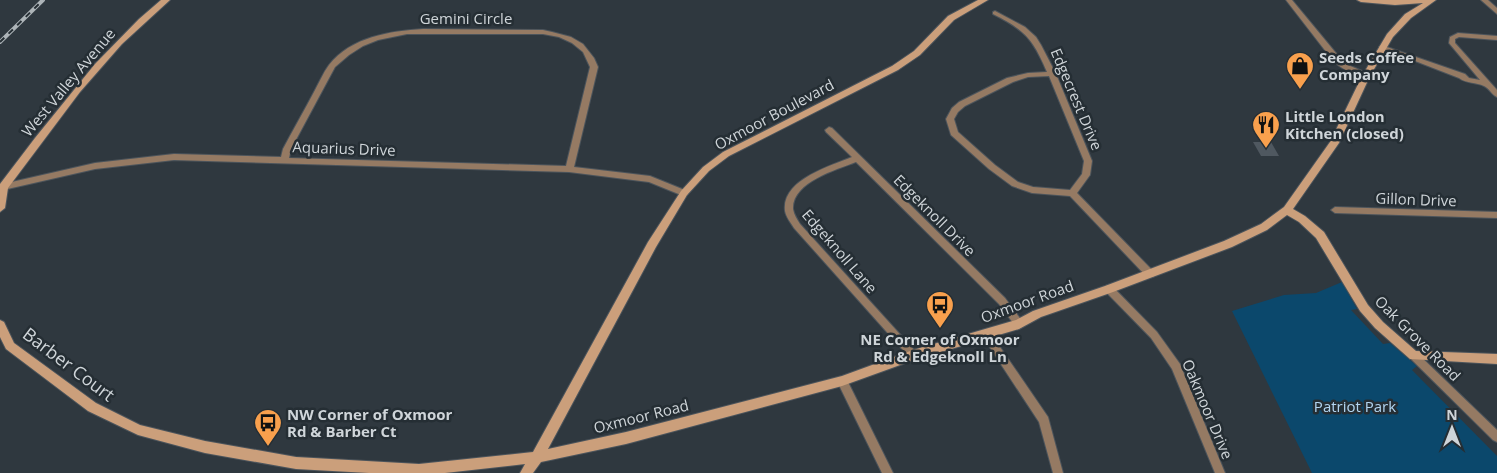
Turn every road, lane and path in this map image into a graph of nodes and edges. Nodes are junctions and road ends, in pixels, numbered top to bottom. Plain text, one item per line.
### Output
1 (166, 0) edge
2 (1289, 0) edge
3 (1360, 0) edge
4 (1432, 0) edge
5 (1484, 0) edge
6 (980, 1) edge
7 (1497, 12) edge
8 (995, 13) dead end
9 (1497, 38) edge
10 (1382, 47) junction
11 (1052, 74) junction
12 (1366, 76) junction
13 (1484, 81) junction
14 (1497, 95) edge
15 (829, 130) dead end
16 (857, 158) junction
17 (285, 159) junction
18 (569, 169) junction
19 (1, 189) edge
20 (684, 193) junction
21 (1072, 193) junction
22 (0, 208) edge
23 (1287, 210) junction
24 (1334, 210) dead end
25 (1497, 215) edge
26 (1150, 274) junction
27 (1109, 289) junction
28 (1019, 324) junction
29 (0, 325) edge
30 (986, 334) junction
31 (913, 355) junction
32 (1414, 356) junction
33 (1497, 358) edge
34 (842, 381) junction
35 (1497, 437) edge
36 (538, 456) junction
37 (419, 470) junction
38 (434, 473) edge
39 (526, 473) edge
40 (888, 473) edge
41 (1058, 473) edge
42 (1220, 473) edge

1 - 19 street, West Valley Avenue
2 - 12 street
3 - 4 street
4 - 10 street, Oxmoor Road
5 - 7 street
6 - 20 street, Oxmoor Boulevard
8 - 11 street, Edgecrest Drive
9 - 13 street
10 - 12 street, Oxmoor Road
10 - 13 street
11 - 21 street, Edgecrest Drive
11 - 21 street
12 - 23 street, Oxmoor Road
13 - 14 street
15 - 16 street, Edgeknoll Drive
16 - 28 street, Edgeknoll Drive
16 - 31 street, Edgeknoll Lane
17 - 18 street, Aquarius Drive
17 - 18 street, Gemini Circle
17 - 19 street, Aquarius Drive
18 - 20 street, Aquarius Drive
19 - 22 street
20 - 36 street, Oxmoor Boulevard
21 - 26 street
23 - 26 street, Oxmoor Road
23 - 32 street, Oak Grove Road
24 - 25 street, Gillon Drive
26 - 27 street, Oxmoor Road
27 - 28 street, Oxmoor Road
27 - 42 street, Oakmoor Drive
28 - 30 street, Oxmoor Road
29 - 37 street, Barber Court
30 - 31 street, Oxmoor Road
30 - 41 street
31 - 34 street, Oxmoor Road
32 - 33 street
32 - 35 street, Oak Grove Road
34 - 36 street, Oxmoor Road
34 - 40 street
36 - 37 street, Barber Court
36 - 39 street
37 - 38 street

